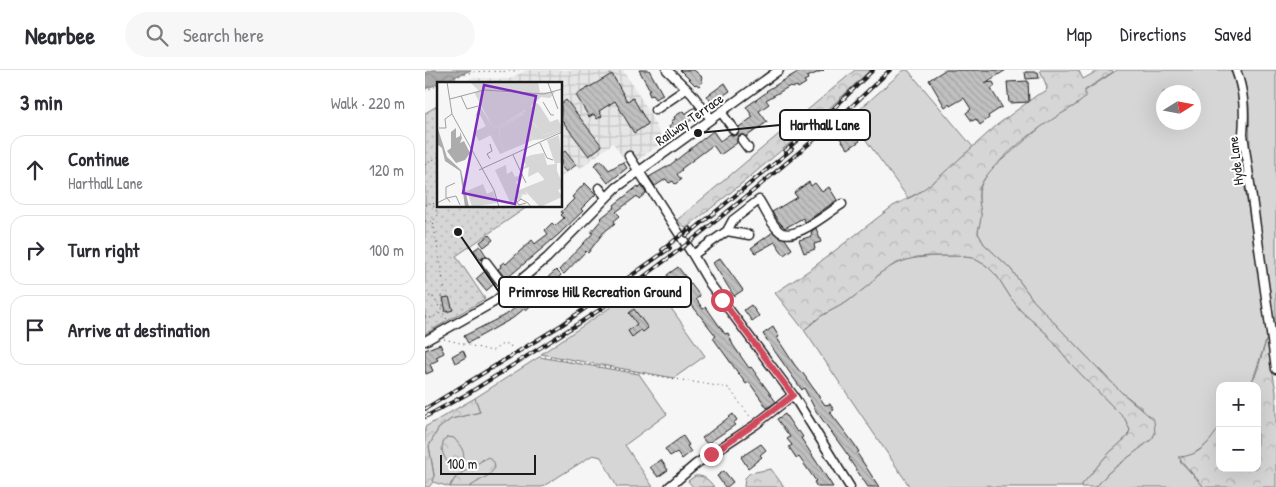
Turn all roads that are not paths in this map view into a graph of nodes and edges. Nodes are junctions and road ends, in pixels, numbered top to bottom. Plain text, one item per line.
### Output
1 (667, 70) edge
2 (779, 70) edge
3 (1236, 70) edge
4 (686, 88) junction
5 (655, 110) dead end
6 (721, 112) junction
7 (711, 119) junction
8 (735, 130) dead end
9 (742, 140) dead end
10 (747, 148) dead end
11 (629, 156) dead end
12 (638, 172) junction
13 (599, 188) dead end
14 (606, 197) junction
15 (842, 204) dead end
16 (727, 231) junction
17 (749, 235) dead end
18 (693, 255) junction
19 (486, 262) dead end
20 (508, 291) junction
21 (425, 341) edge
22 (1276, 369) edge
23 (793, 395) junction
24 (669, 487) edge
25 (850, 487) edge

1 - 4 street
2 - 6 street, Railway Terrace
3 - 22 street, Hyde Lane
4 - 5 street
4 - 7 street
6 - 7 street, Railway Terrace
6 - 8 street
7 - 12 street, Railway Terrace
9 - 10 street
11 - 12 street
12 - 14 street, Railway Terrace
12 - 18 street
13 - 14 street
14 - 20 street, Railway Terrace
15 - 16 street
16 - 17 street
16 - 18 street
18 - 23 street
19 - 20 street
20 - 21 street, Railway Terrace
23 - 24 street
23 - 25 street

